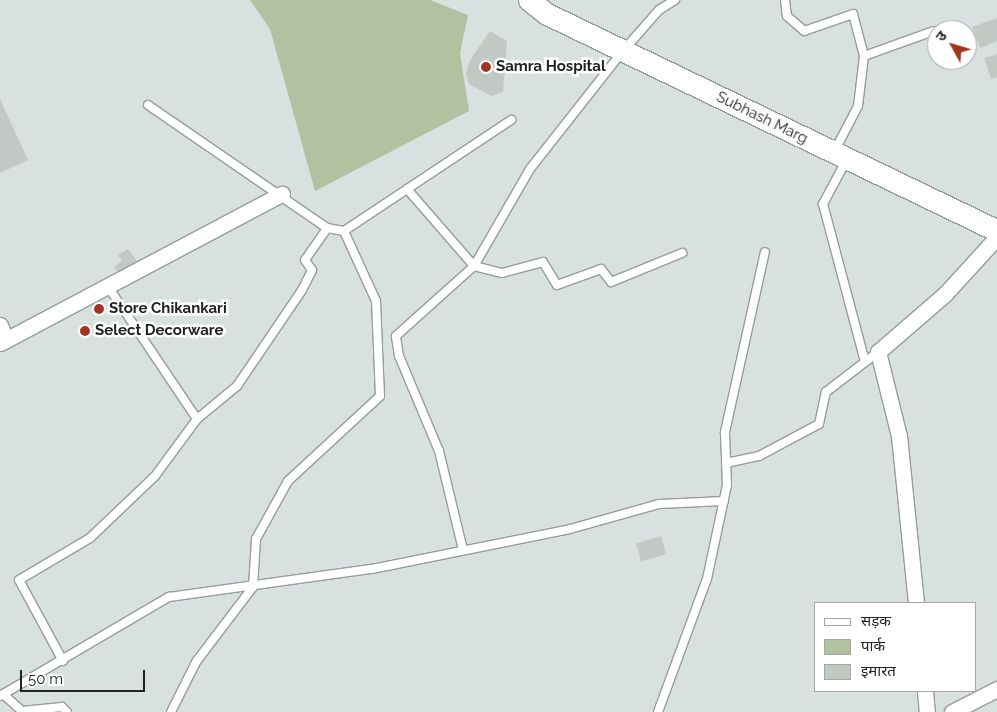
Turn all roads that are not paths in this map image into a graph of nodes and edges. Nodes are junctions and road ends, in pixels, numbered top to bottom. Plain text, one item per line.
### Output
1 (529, 0) edge
2 (675, 0) edge
3 (784, 0) edge
4 (927, 34) edge
5 (623, 51) junction
6 (864, 56) junction
7 (148, 105) dead end
8 (511, 120) dead end
9 (840, 155) junction
10 (407, 189) junction
11 (282, 194) junction
12 (328, 228) junction
13 (344, 231) junction
14 (997, 231) edge
15 (997, 237) edge
16 (765, 252) dead end
17 (682, 253) dead end
18 (474, 266) junction
19 (109, 288) junction
20 (0, 325) edge
21 (3, 342) edge
22 (878, 352) junction
23 (865, 362) junction
24 (197, 418) junction
25 (726, 463) junction
26 (724, 501) junction
27 (462, 550) junction
28 (253, 587) junction
29 (916, 602) edge
30 (63, 661) junction
31 (997, 689) edge
32 (925, 692) edge
33 (2, 695) edge
34 (67, 712) edge
35 (171, 712) edge
36 (658, 712) edge
37 (927, 712) edge
38 (952, 712) edge

1 - 5 main road, Subhash Marg
2 - 5 lane
3 - 6 lane
4 - 6 lane
5 - 9 main road, Subhash Marg
5 - 18 lane
6 - 9 lane
7 - 11 lane
8 - 10 lane
9 - 14 main road, Subhash Marg
9 - 23 lane
10 - 13 lane
10 - 18 lane
11 - 12 lane
11 - 19 street
12 - 13 lane
12 - 24 lane
13 - 28 lane
15 - 22 street
16 - 25 lane
17 - 18 lane
18 - 27 lane
19 - 21 street
19 - 24 lane
20 - 21 street
22 - 23 lane
22 - 29 street
23 - 25 lane
24 - 30 lane
25 - 26 lane
26 - 27 lane
26 - 36 lane
27 - 28 lane
28 - 30 lane
28 - 35 lane
30 - 33 lane
31 - 38 street
32 - 37 street
33 - 34 lane

